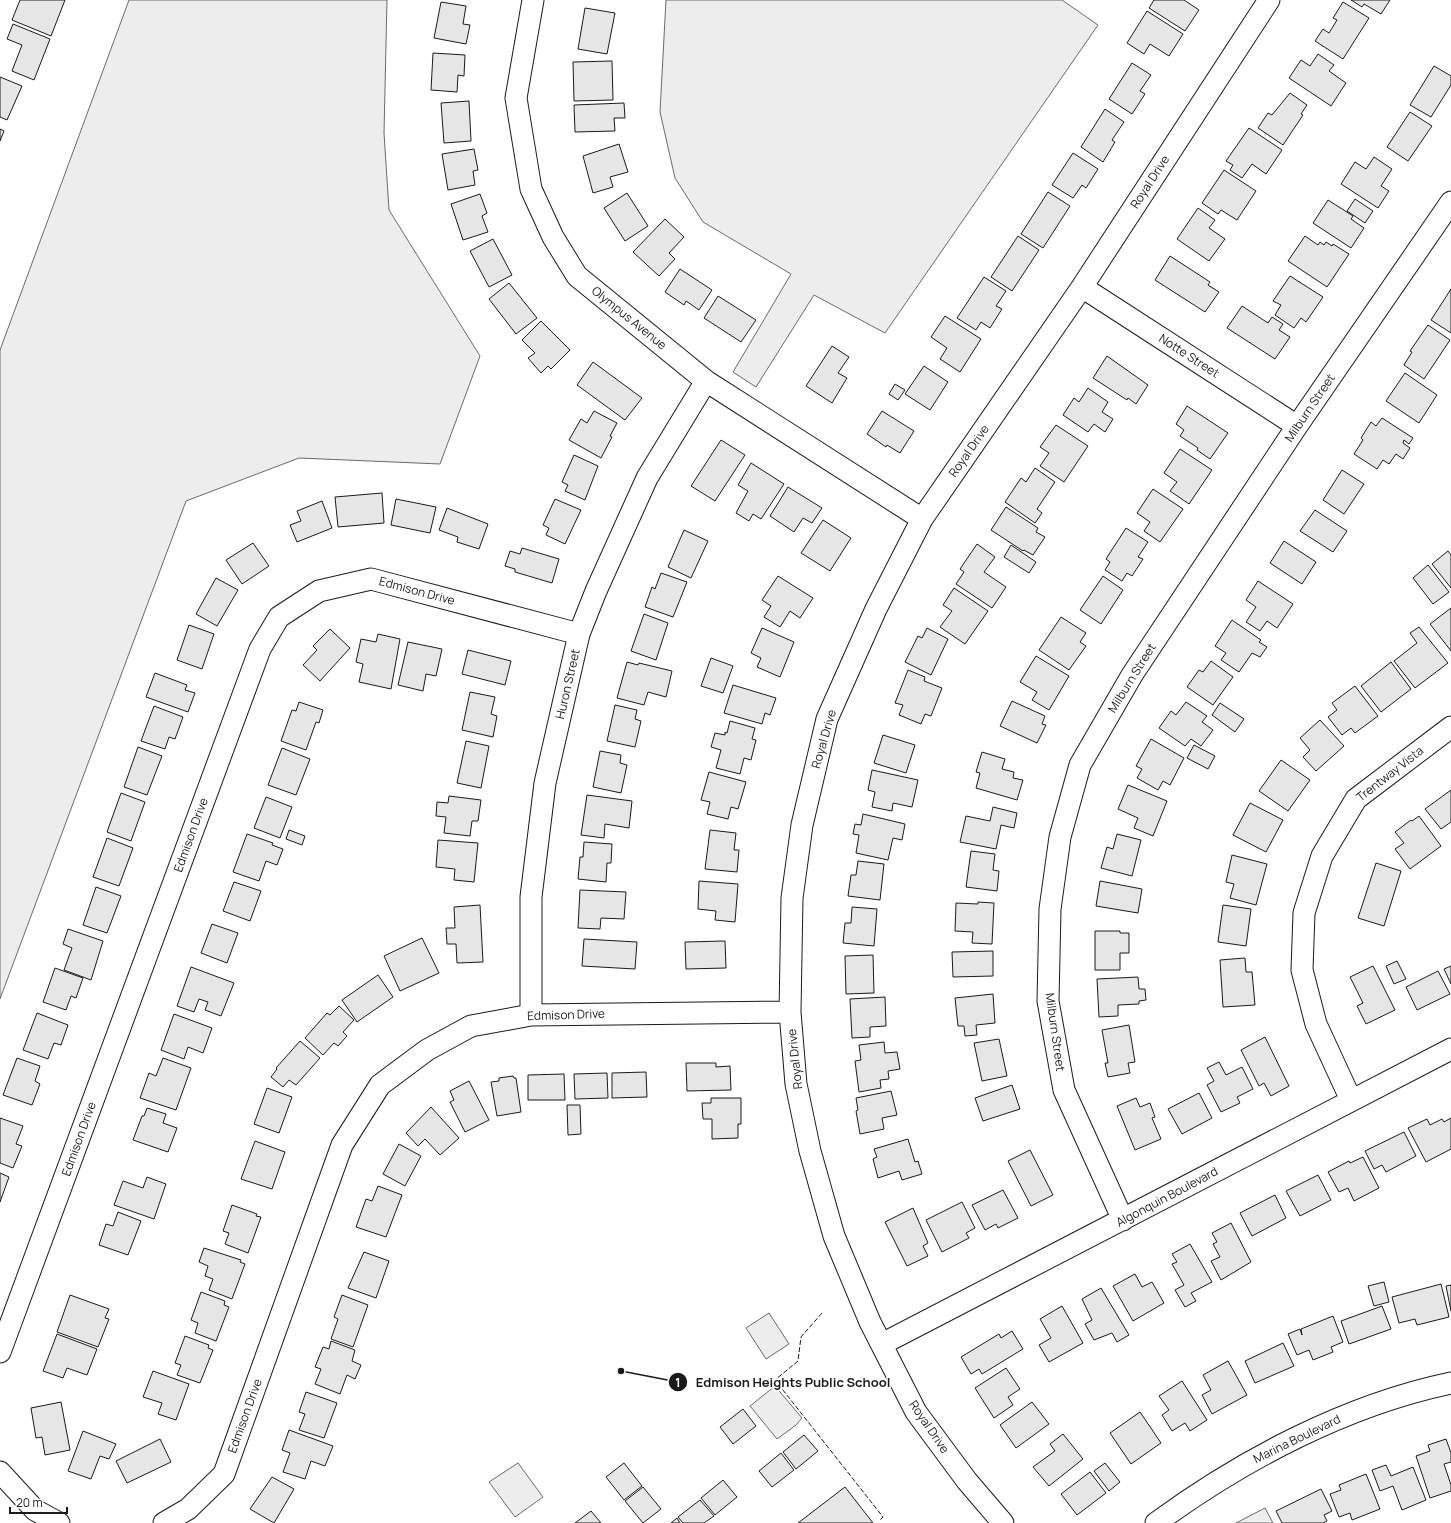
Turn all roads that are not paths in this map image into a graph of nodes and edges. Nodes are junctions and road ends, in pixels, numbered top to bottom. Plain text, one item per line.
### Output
1 (533, 0) edge
2 (1269, 0) edge
3 (1451, 202) edge
4 (1082, 287) junction
5 (706, 381) junction
6 (1297, 426) junction
7 (922, 519) junction
8 (579, 634) junction
9 (1451, 727) edge
10 (790, 1012) junction
11 (531, 1014) junction
12 (1451, 1049) edge
13 (1351, 1100) junction
14 (1123, 1220) junction
15 (882, 1344) junction
16 (0, 1352) edge
17 (1451, 1383) edge
18 (0, 1472) edge
19 (59, 1523) edge
20 (164, 1523) edge
21 (1003, 1523) edge
22 (1156, 1523) edge

1 - 5 street, Olympus Avenue
2 - 4 street, Royal Drive
3 - 6 street, Milburn Street
4 - 6 street, Notte Street
4 - 7 street, Royal Drive
5 - 7 street, Olympus Avenue
5 - 8 street, Huron Street
6 - 14 street, Milburn Street
7 - 10 street, Royal Drive
8 - 11 street, Huron Street
8 - 16 street, Edmison Drive
9 - 13 street, Trentway Vista
10 - 11 street, Edmison Drive
10 - 15 street, Royal Drive
11 - 20 street, Edmison Drive
12 - 13 street, Algonquin Boulevard
13 - 14 street, Algonquin Boulevard
14 - 15 street, Algonquin Boulevard
15 - 21 street, Royal Drive
17 - 22 street, Marina Boulevard
18 - 19 street

